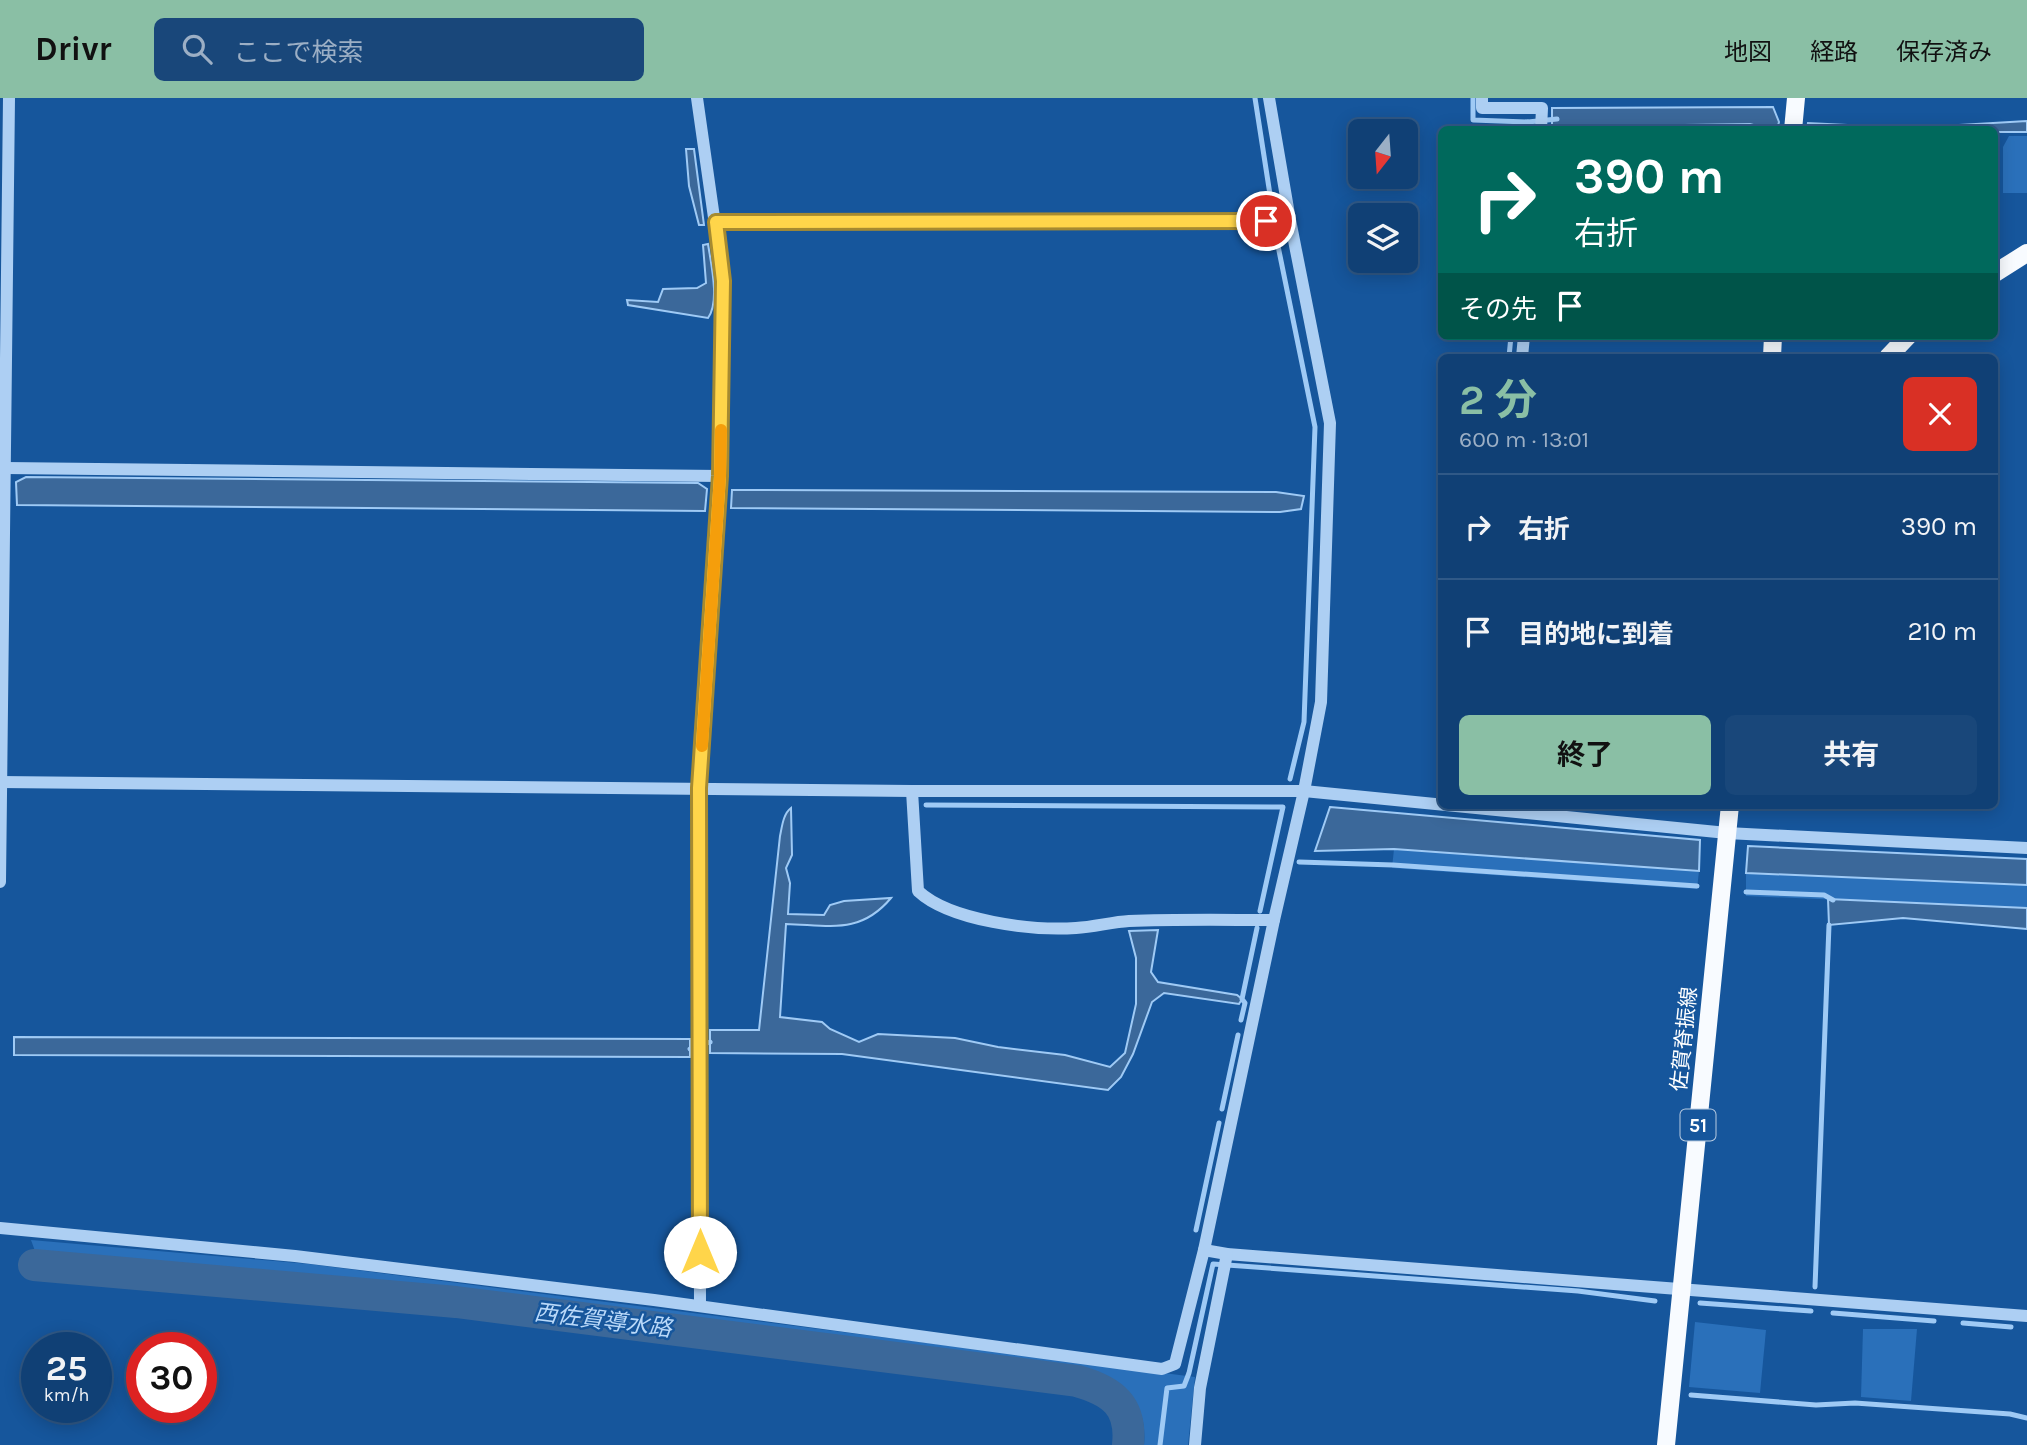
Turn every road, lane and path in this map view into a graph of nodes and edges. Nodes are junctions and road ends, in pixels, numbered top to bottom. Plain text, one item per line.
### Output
1 (9, 98) edge
2 (697, 98) edge
3 (1269, 98) edge
4 (1482, 98) edge
5 (1796, 98) edge
6 (1541, 126) edge
7 (1793, 126) edge
8 (1290, 220) junction
9 (716, 222) junction
10 (2027, 253) edge
11 (1998, 271) edge
12 (1904, 340) edge
13 (1891, 354) edge
14 (5, 468) junction
15 (720, 476) junction
16 (0, 782) edge
17 (699, 788) junction
18 (912, 791) junction
19 (1304, 791) junction
20 (1438, 805) edge
21 (1496, 809) edge
22 (1730, 809) edge
23 (1727, 833) junction
24 (2027, 848) edge
25 (0, 882) edge
26 (1274, 920) junction
27 (0, 1228) edge
28 (1204, 1250) junction
29 (1227, 1254) junction
30 (1681, 1290) junction
31 (700, 1305) junction
32 (2027, 1316) edge
33 (1195, 1445) edge
34 (1665, 1445) edge

1 - 14 street
2 - 9 street
3 - 8 street
4 - 6 street
5 - 7 main road
8 - 9 street
8 - 19 street
9 - 15 street
10 - 11 main road
12 - 13 main road
14 - 15 street
14 - 16 street
15 - 17 street
16 - 17 street
16 - 25 street
17 - 18 street
17 - 31 street
18 - 19 street
18 - 26 street
19 - 20 street
19 - 26 street
21 - 23 street
22 - 23 main road, 佐賀脊振線 / 51
23 - 24 street
23 - 30 main road, 佐賀脊振線 / 51
26 - 28 street
27 - 31 street
28 - 29 street
28 - 31 street
29 - 30 street
29 - 33 street
30 - 32 street
30 - 34 main road, 佐賀脊振線 / 51

